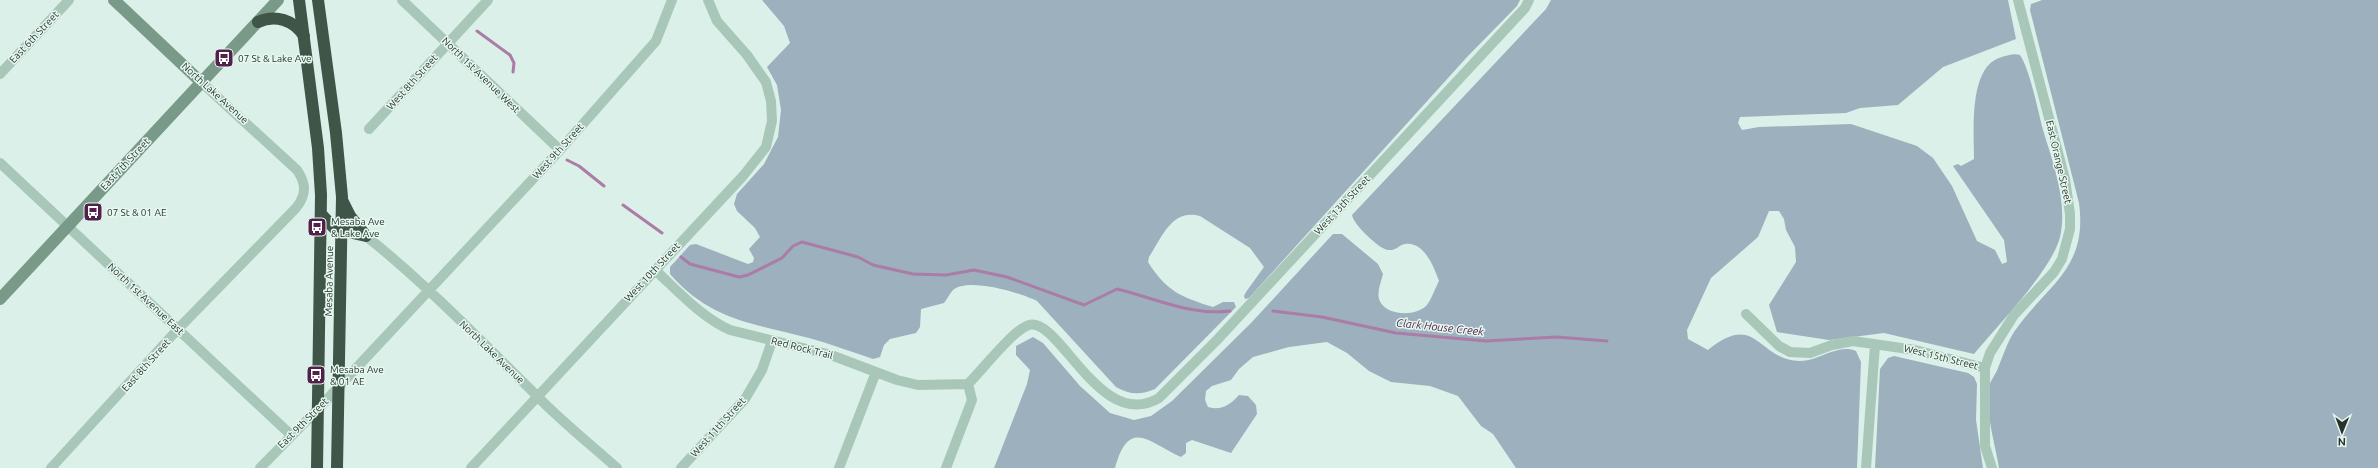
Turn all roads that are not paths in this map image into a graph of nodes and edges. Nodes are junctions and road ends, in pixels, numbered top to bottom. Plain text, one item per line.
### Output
1 (68, 0) edge
2 (114, 0) edge
3 (278, 0) edge
4 (299, 0) edge
5 (318, 0) edge
6 (402, 0) edge
7 (488, 0) edge
8 (672, 0) edge
9 (708, 0) edge
10 (1529, 0) edge
11 (2018, 0) edge
12 (258, 22) junction
13 (304, 36) junction
14 (448, 44) junction
15 (0, 74) edge
16 (201, 82) junction
17 (369, 129) dead end
18 (560, 150) junction
19 (0, 163) edge
20 (304, 191) joint
21 (342, 198) junction
22 (322, 215) junction
23 (68, 224) junction
24 (343, 232) junction
25 (366, 236) junction
26 (655, 270) junction
27 (428, 291) junction
28 (0, 299) edge
29 (1746, 314) dead end
30 (178, 329) junction
31 (772, 341) junction
32 (1875, 345) junction
33 (1985, 368) junction
34 (876, 372) junction
35 (968, 384) junction
36 (339, 386) junction
37 (537, 396) junction
38 (318, 410) junction
39 (292, 435) junction
40 (51, 468) edge
41 (260, 468) edge
42 (317, 468) edge
43 (337, 468) edge
44 (472, 468) edge
45 (617, 468) edge
46 (680, 468) edge
47 (839, 468) edge
48 (946, 468) edge
49 (1866, 468) edge
50 (1992, 468) edge

1 - 15 street, East 6th Street
2 - 16 street, North Lake Avenue
3 - 12 street, East 7th Street
4 - 13 highway, Mesaba Avenue
5 - 21 highway, Mesaba Avenue
6 - 14 street, North 1st Avenue West
7 - 14 street, West 8th Street
8 - 18 street, West 9th Street
9 - 26 street, West 10th Street
10 - 35 street, West 13th Street
11 - 33 street, East Orange Street
12 - 13 highway
12 - 16 street, East 7th Street
13 - 22 highway, Mesaba Avenue
14 - 17 street, West 8th Street
14 - 18 street, North 1st Avenue West
16 - 20 street, North Lake Avenue
16 - 23 street, East 7th Street
18 - 27 street, West 9th Street
19 - 23 street, North 1st Avenue East
20 - 30 street, East 8th Street
21 - 24 highway, Mesaba Avenue
21 - 25 highway
22 - 24 highway
22 - 38 highway, Mesaba Avenue
23 - 28 street, East 7th Street
23 - 30 street, North 1st Avenue East
24 - 25 highway
24 - 36 highway, Mesaba Avenue
25 - 27 street, North Lake Avenue
26 - 31 street, Red Rock Trail
26 - 37 street, West 10th Street
27 - 36 street, East 9th Street
27 - 37 street, North Lake Avenue
29 - 32 street, West 15th Street
30 - 39 street, North 1st Avenue East
30 - 40 street, East 8th Street
31 - 34 street, Red Rock Trail
31 - 46 street, West 11th Street
32 - 33 street, West 15th Street
32 - 49 street
33 - 50 street, East Orange Street
34 - 35 street, Red Rock Trail
34 - 47 street
35 - 48 street
36 - 38 street, East 9th Street
36 - 43 highway, Mesaba Avenue
37 - 44 street, West 10th Street
37 - 45 street, North Lake Avenue
38 - 39 street, East 9th Street
38 - 42 highway, Mesaba Avenue
39 - 41 street, East 9th Street

